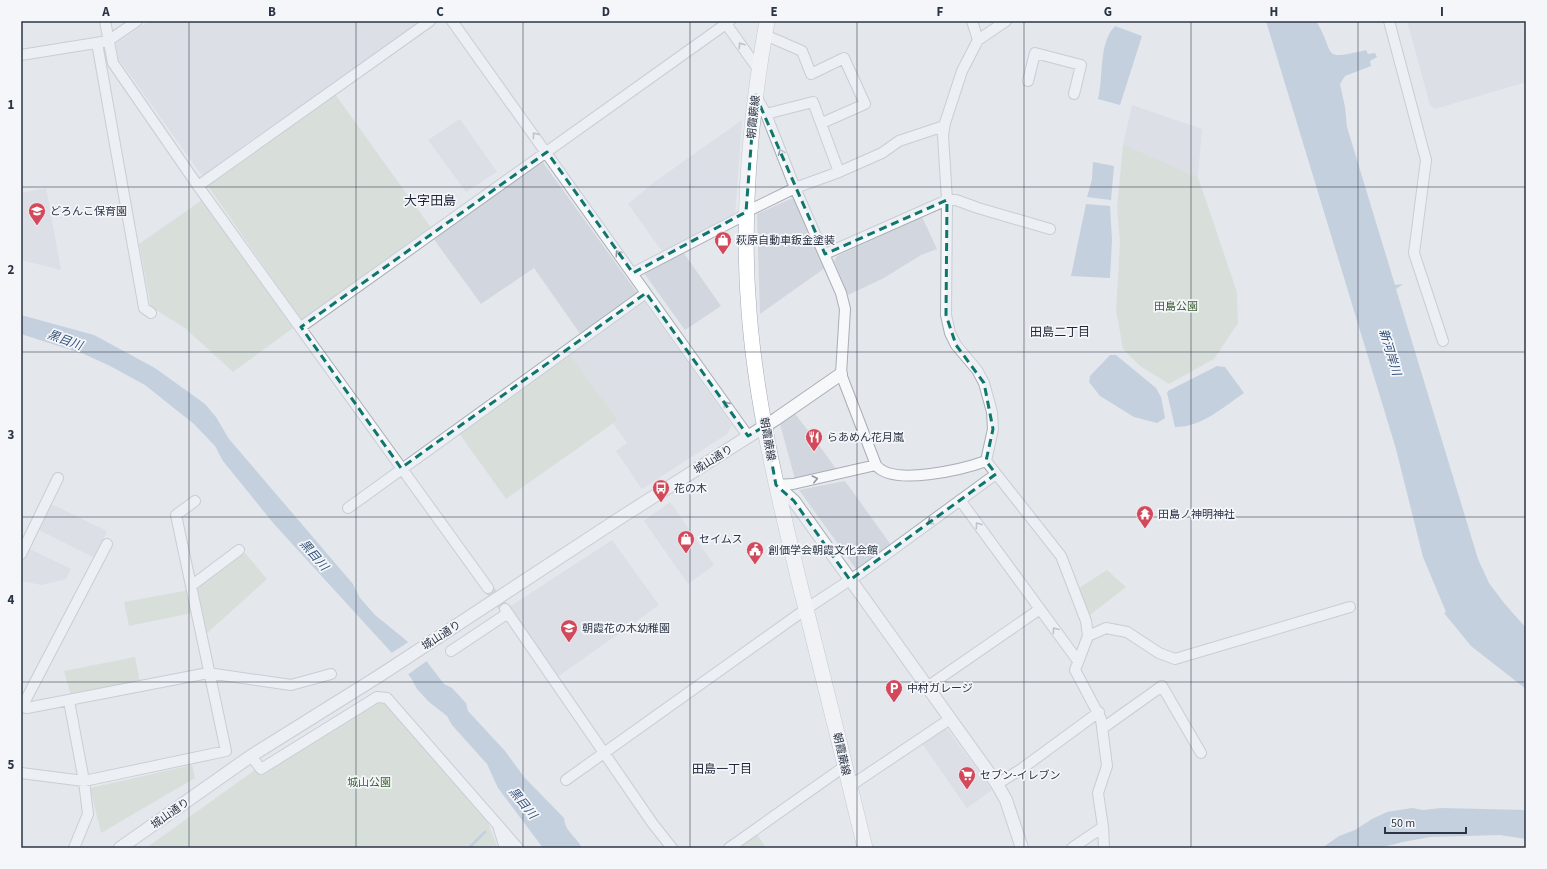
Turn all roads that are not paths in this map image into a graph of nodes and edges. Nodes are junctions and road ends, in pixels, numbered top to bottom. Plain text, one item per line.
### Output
1 (105, 21) edge
2 (137, 21) edge
3 (430, 21) edge
4 (452, 21) edge
5 (767, 21) edge
6 (972, 21) edge
7 (1006, 21) edge
8 (1389, 21) edge
9 (727, 22) edge
10 (764, 37) junction
11 (978, 40) junction
12 (108, 41) junction
13 (97, 43) junction
14 (21, 55) edge
15 (758, 69) junction
16 (1028, 81) dead end
17 (755, 94) junction
18 (1074, 94) dead end
19 (766, 114) junction
20 (822, 123) junction
21 (944, 126) junction
22 (547, 152) junction
23 (839, 172) junction
24 (198, 186) junction
25 (795, 188) junction
26 (947, 200) junction
27 (746, 212) junction
28 (1050, 229) dead end
29 (825, 254) junction
30 (633, 273) junction
31 (646, 293) junction
32 (151, 313) dead end
33 (301, 327) junction
34 (1443, 341) dead end
35 (840, 374) junction
36 (765, 426) junction
37 (748, 436) junction
38 (986, 460) junction
39 (876, 465) junction
40 (401, 468) junction
41 (996, 474) junction
42 (58, 478) dead end
43 (776, 485) junction
44 (960, 500) junction
45 (195, 501) dead end
46 (348, 508) dead end
47 (107, 544) dead end
48 (239, 550) dead end
49 (21, 554) edge
50 (850, 580) junction
51 (190, 586) junction
52 (488, 588) tunnel mouth
53 (1350, 607) dead end
54 (806, 609) junction
55 (1040, 609) junction
56 (1088, 636) junction
57 (451, 651) dead end
58 (1078, 661) junction
59 (208, 672) junction
60 (331, 674) dead end
61 (927, 687) junction
62 (69, 701) junction
63 (21, 707) edge
64 (1099, 712) junction
65 (950, 719) junction
66 (1103, 728) junction
67 (605, 752) junction
68 (1201, 753) dead end
69 (251, 756) junction
70 (845, 766) junction
71 (21, 773) edge
72 (566, 780) dead end
73 (84, 781) junction
74 (997, 784) junction
75 (850, 786) junction
76 (498, 825) junction
77 (1103, 827) junction
78 (74, 848) edge
79 (120, 848) edge
80 (505, 848) edge
81 (518, 848) edge
82 (672, 848) edge
83 (729, 848) edge
84 (865, 848) edge
85 (1022, 848) edge
86 (1072, 848) edge
87 (1104, 848) edge

1 - 12 street
2 - 12 street
3 - 24 street
22 -> 4 street
5 - 10 main road, 朝霞蕨線
6 - 11 street
7 - 11 street
8 - 34 street
15 -> 9 street
9 - 22 street
10 - 15 main road, 朝霞蕨線
10 - 20 street
11 - 21 street
12 - 13 street
12 - 24 street
13 - 14 street
13 - 32 street
15 - 17 main road, 朝霞蕨線
16 - 18 street
17 - 19 street
17 - 27 main road, 朝霞蕨線
19 - 20 street
25 -> 19 street
20 - 23 street
21 - 23 street
21 - 26 street
30 -> 22 street
22 - 33 street
23 - 25 street
24 - 33 street
25 - 27 street
25 - 29 street
26 - 28 street
26 - 29 street
26 - 38 street
27 - 30 street
27 - 36 main road, 朝霞蕨線
29 - 35 street
30 - 31 street
37 -> 31 street
31 - 40 street
33 - 40 street
35 - 36 street, 城山通り
35 - 39 street
36 - 37 street, 城山通り
36 - 43 main road, 朝霞蕨線
37 - 69 street, 城山通り
38 - 39 street
38 - 41 street
43 -> 39 street
40 - 46 street
40 - 52 street
41 - 44 street
41 - 56 street
42 - 49 street
43 - 50 street
43 - 54 main road, 朝霞蕨線
44 -> 50 street
55 -> 44 street
45 - 51 street
47 - 63 street
48 - 51 street
50 - 54 street
50 - 61 street
51 - 59 street
53 - 56 street
54 - 67 street
54 - 70 main road, 朝霞蕨線
58 -> 55 street
55 - 61 street
56 - 58 street
57 - 67 street
58 - 64 street
59 - 60 street
59 - 62 street
59 - 73 street
61 - 65 street
62 - 63 street
62 - 73 street
64 - 66 street
64 - 74 street
65 - 74 street
65 - 75 street
66 - 68 street
66 - 77 street
67 - 72 street
67 - 82 street
69 - 76 street
69 - 79 street, 城山通り
70 - 75 main road, 朝霞蕨線
70 - 83 street
71 - 73 street
73 - 78 street
74 - 85 street
75 - 84 main road, 朝霞蕨線
76 - 80 street
76 - 81 street
77 - 86 street
77 - 87 street

